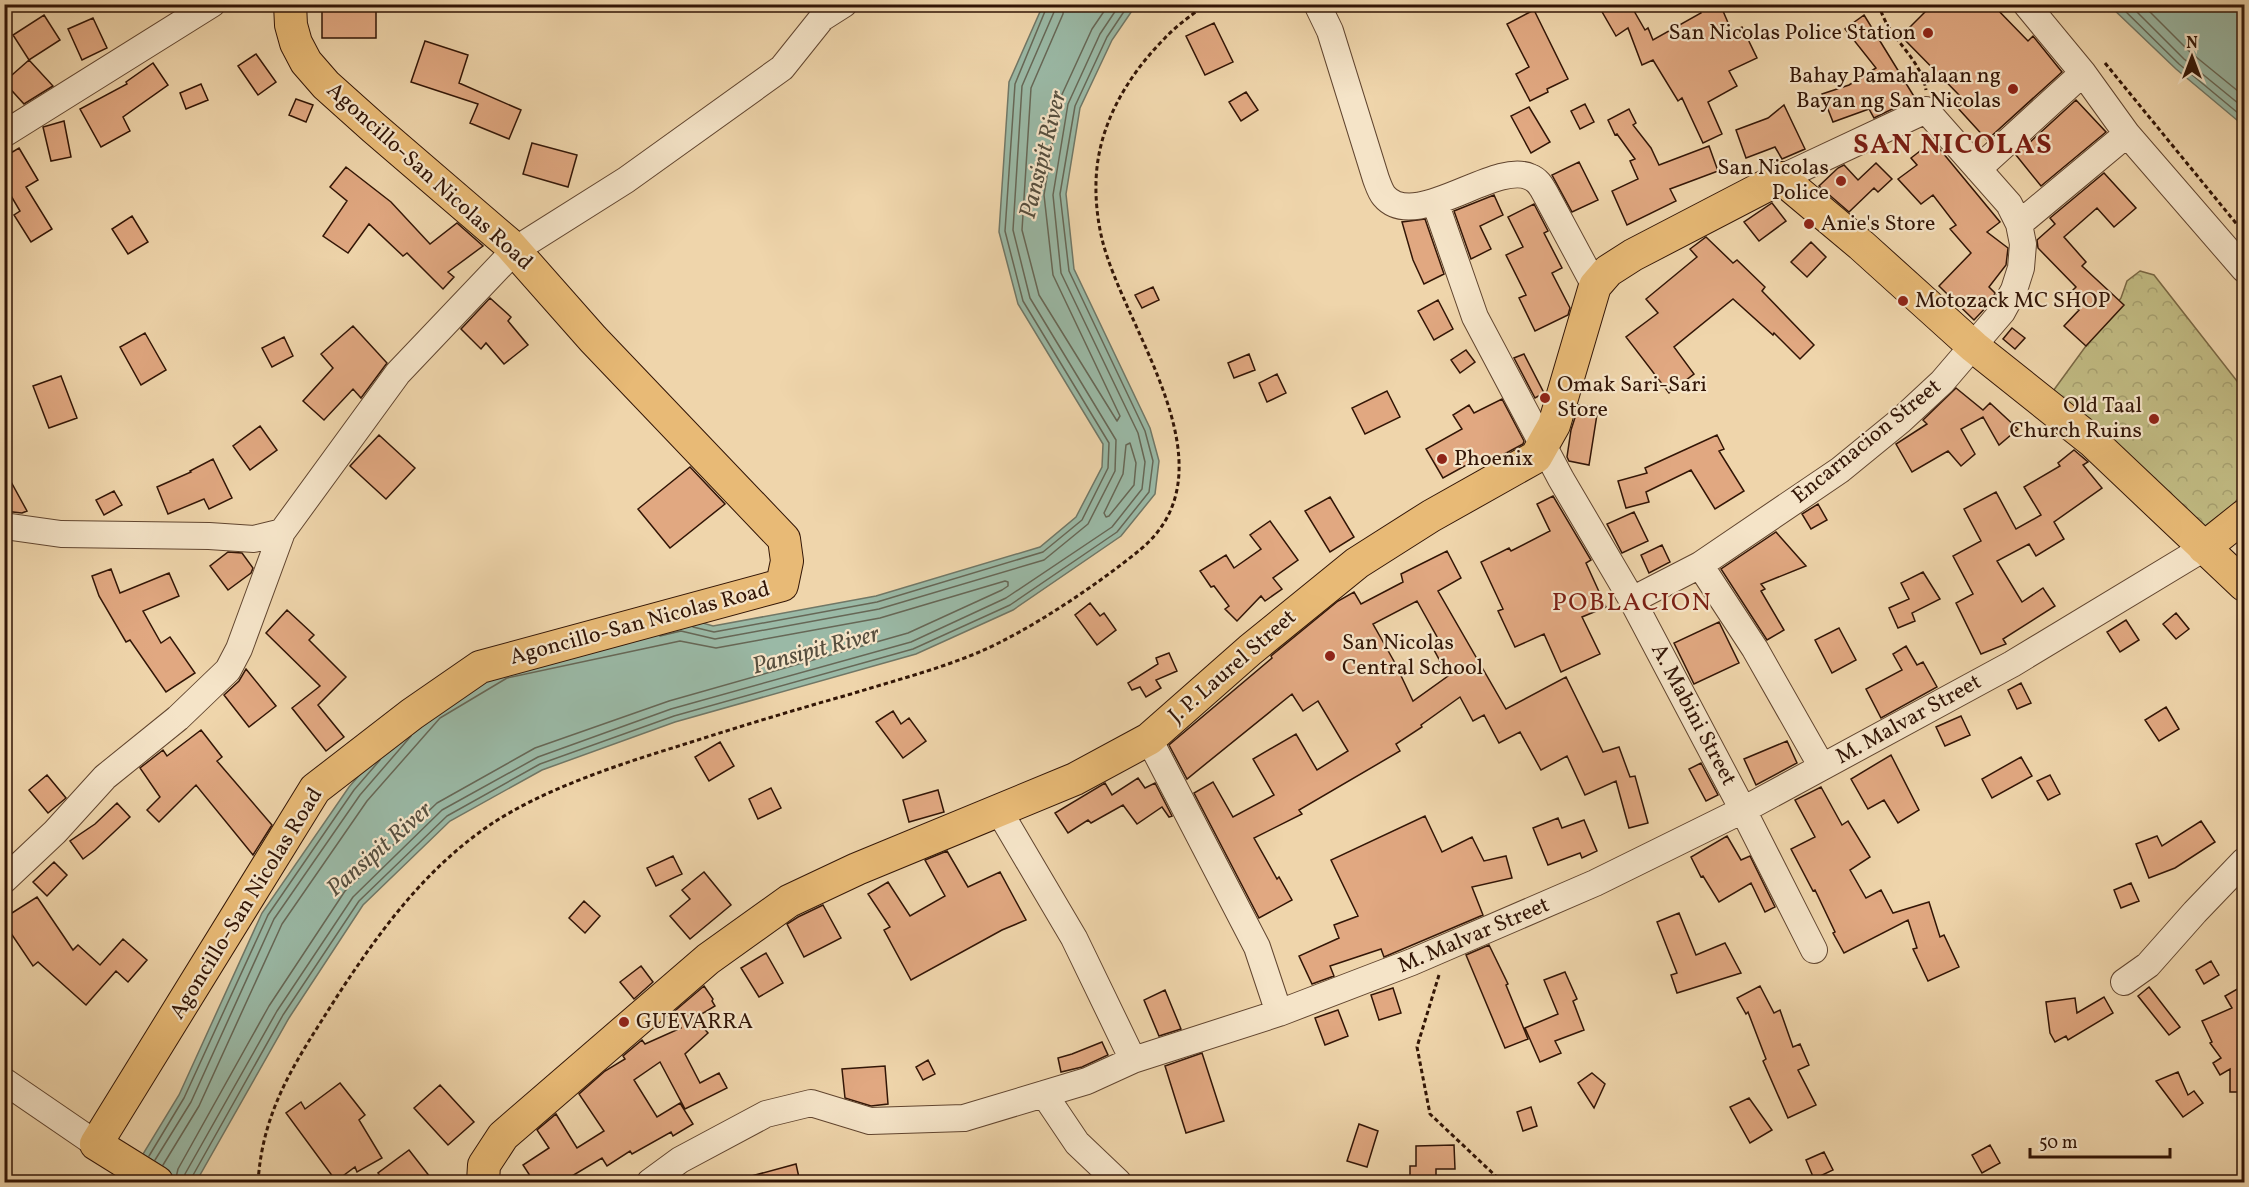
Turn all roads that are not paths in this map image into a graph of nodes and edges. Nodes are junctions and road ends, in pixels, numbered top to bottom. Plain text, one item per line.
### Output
1 (212, 4) edge
2 (290, 4) edge
3 (844, 4) edge
4 (1317, 4) edge
5 (2026, 4) edge
6 (2092, 65) junction
7 (7, 126) edge
8 (2127, 134) junction
9 (1978, 169) junction
10 (1781, 178) junction
11 (1435, 202) junction
12 (2019, 224) junction
13 (515, 250) junction
14 (2244, 269) edge
15 (1595, 286) junction
16 (1974, 347) junction
17 (1544, 445) junction
18 (2244, 516) edge
19 (4, 526) edge
20 (282, 532) junction
21 (2204, 548) junction
22 (1700, 565) junction
23 (2244, 585) edge
24 (1632, 600) junction
25 (1149, 739) junction
26 (1822, 768) junction
27 (1743, 810) junction
28 (999, 811) junction
29 (2244, 861) edge
30 (4, 880) edge
31 (1814, 950) dead end
32 (2124, 982) dead end
33 (1279, 1013) junction
34 (1133, 1060) junction
35 (4, 1081) edge
36 (1044, 1094) junction
37 (96, 1144) junction
38 (157, 1182) edge
39 (483, 1182) edge
40 (650, 1182) edge
41 (1118, 1182) edge

1 - 7 street
2 - 13 main road, Agoncillo-San Nicolas Road
3 - 13 street
4 - 11 street
5 - 6 street
6 - 8 street
6 - 9 street
8 - 12 street
8 - 14 street
9 - 10 street, Encarnacion Street
9 - 12 street, Encarnacion Street
10 - 15 main road
10 - 16 main road
11 - 15 street
11 - 17 street, A. Mabini Street
12 - 16 street, Encarnacion Street
13 - 20 street
13 - 37 main road, Agoncillo-San Nicolas Road
15 - 17 main road, J. P. Laurel Street
16 - 21 main road
16 - 22 street, Encarnacion Street
17 - 24 street, A. Mabini Street
17 - 25 main road, J. P. Laurel Street
18 - 21 main road, M. Malvar Street
19 - 20 street
20 - 30 street
21 - 23 main road
21 - 26 street, M. Malvar Street
22 - 24 street, Encarnacion Street
22 - 26 street
24 - 27 street, A. Mabini Street
25 - 28 main road, J. P. Laurel Street
25 - 33 street
26 - 27 street, M. Malvar Street
27 - 31 street, A. Mabini Street
27 - 33 street, M. Malvar Street
28 - 34 street
28 - 39 main road, J. P. Laurel Street
29 - 32 street
33 - 34 street, M. Malvar Street
34 - 36 street, M. Malvar Street
35 - 37 street
36 - 40 street, M. Malvar Street
36 - 41 street
37 - 38 main road

